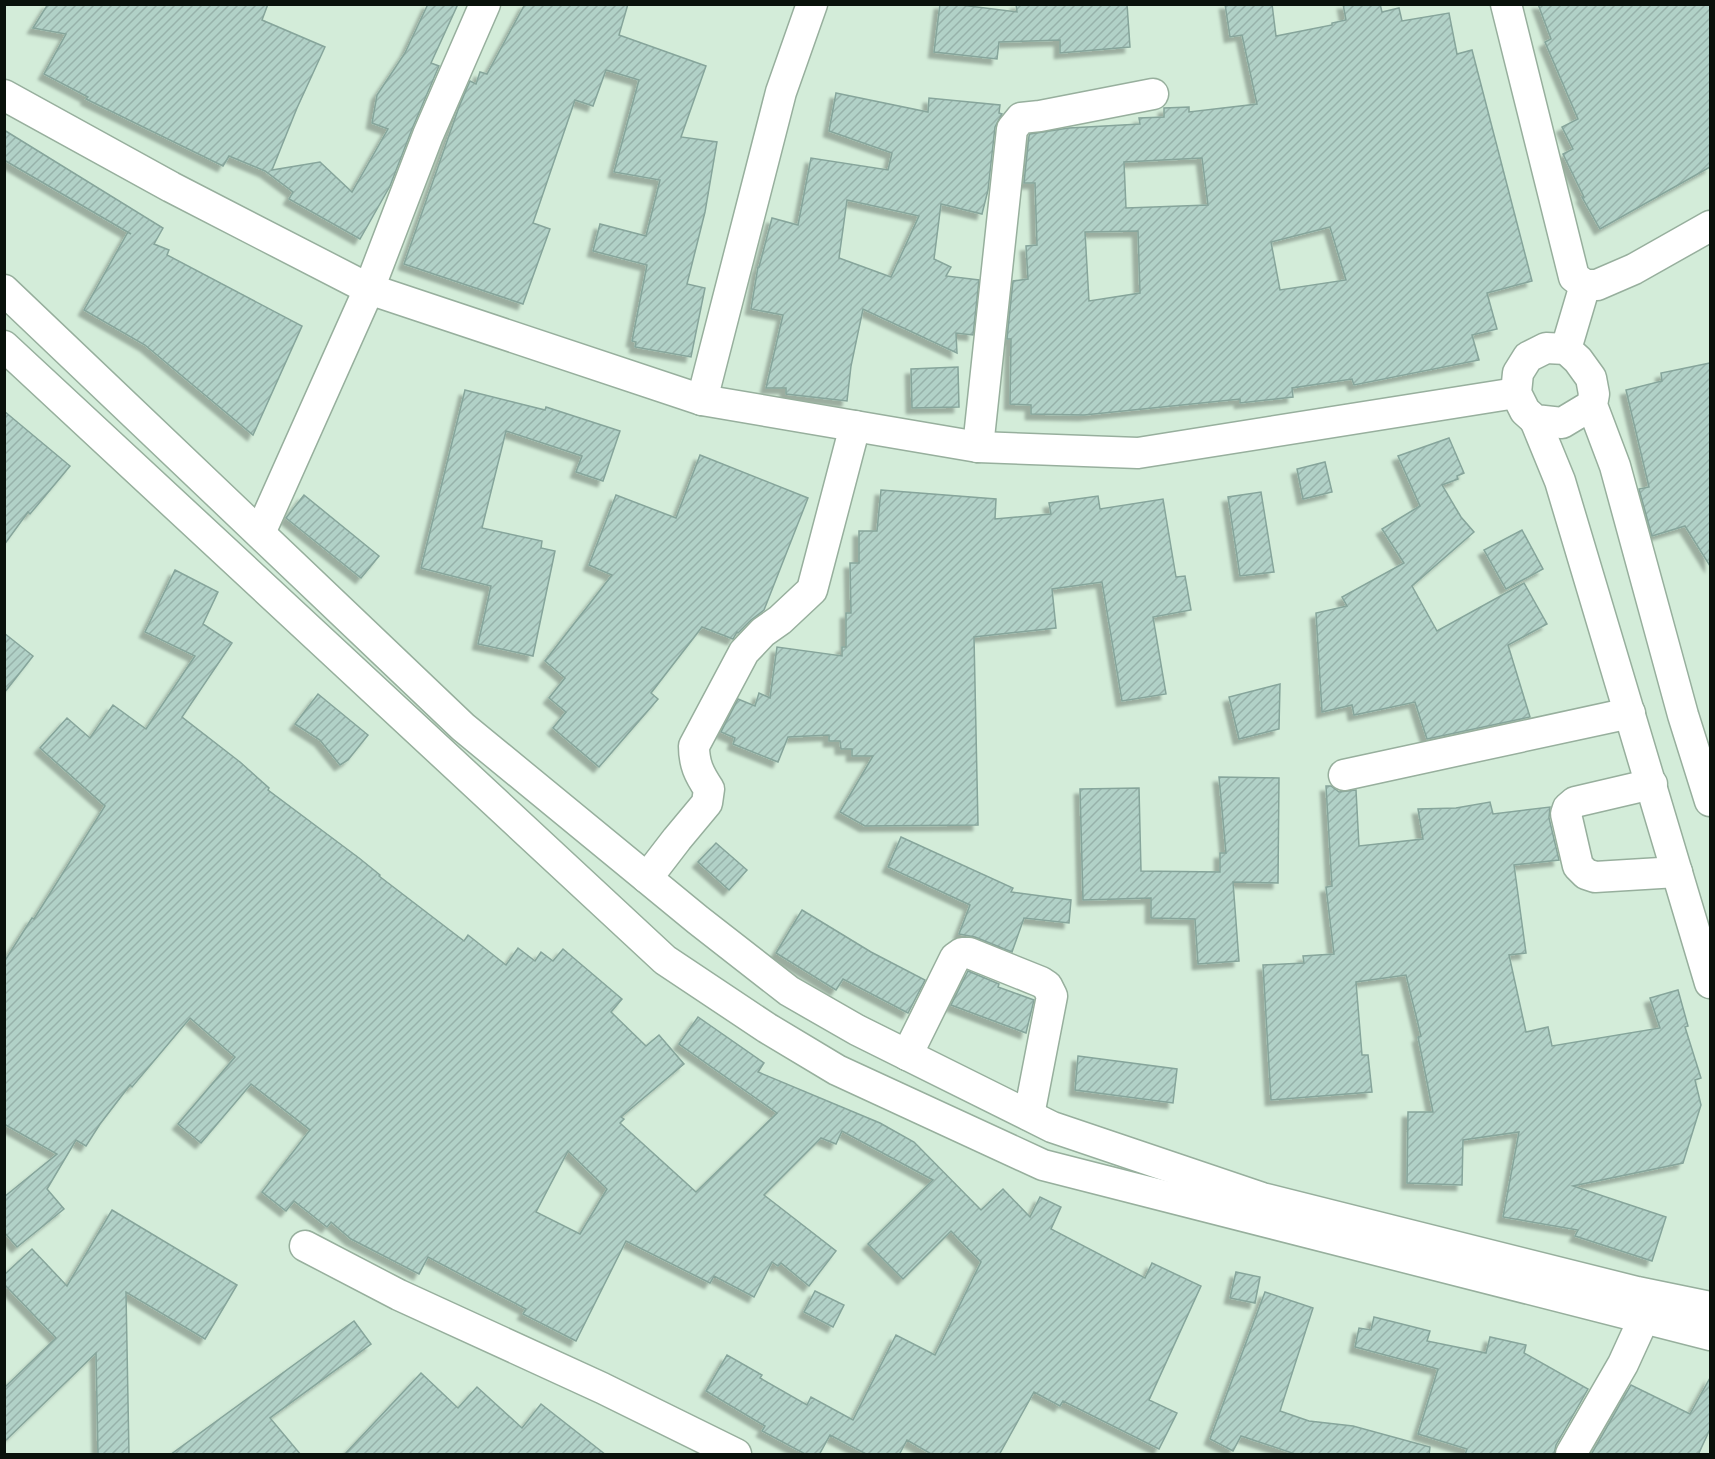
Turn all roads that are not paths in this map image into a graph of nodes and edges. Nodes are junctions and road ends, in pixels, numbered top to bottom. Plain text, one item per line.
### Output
1 (485, 4) edge
2 (813, 4) edge
3 (1506, 4) edge
4 (1152, 94) dead end
5 (4, 95) edge
6 (1710, 226) edge
7 (1585, 285) junction
8 (4, 290) edge
9 (369, 290) junction
10 (4, 346) edge
11 (1566, 349) junction
12 (1516, 393) junction
13 (702, 400) junction
14 (1592, 405) junction
15 (1535, 420) junction
16 (855, 426) junction
17 (978, 447) junction
18 (260, 533) junction
19 (1630, 713) junction
20 (1344, 775) dead end
21 (1652, 784) junction
22 (1710, 801) edge
23 (1677, 872) junction
24 (647, 878) junction
25 (1710, 983) edge
26 (908, 1055) junction
27 (1029, 1115) junction
28 (305, 1246) dead end
29 (1710, 1307) edge
30 (1644, 1318) junction
31 (1710, 1335) edge
32 (736, 1455) edge
33 (1571, 1455) edge

1 - 9 street
2 - 13 street
3 - 7 street
4 - 17 street
5 - 9 street
6 - 7 street
7 - 11 street
8 - 18 street
9 - 13 street
9 - 18 street
10 - 30 street
11 - 12 street
11 - 14 street
12 - 15 street
12 - 17 street
13 - 16 street
14 - 15 street
14 - 22 street
15 - 19 street
16 - 17 street
16 - 24 street
18 - 24 street
19 - 20 street
19 - 21 street
21 - 23 street
21 - 23 street
23 - 25 street
24 - 26 street
26 - 27 street
26 - 27 street
27 - 29 street
28 - 32 street
30 - 31 street
30 - 33 street

